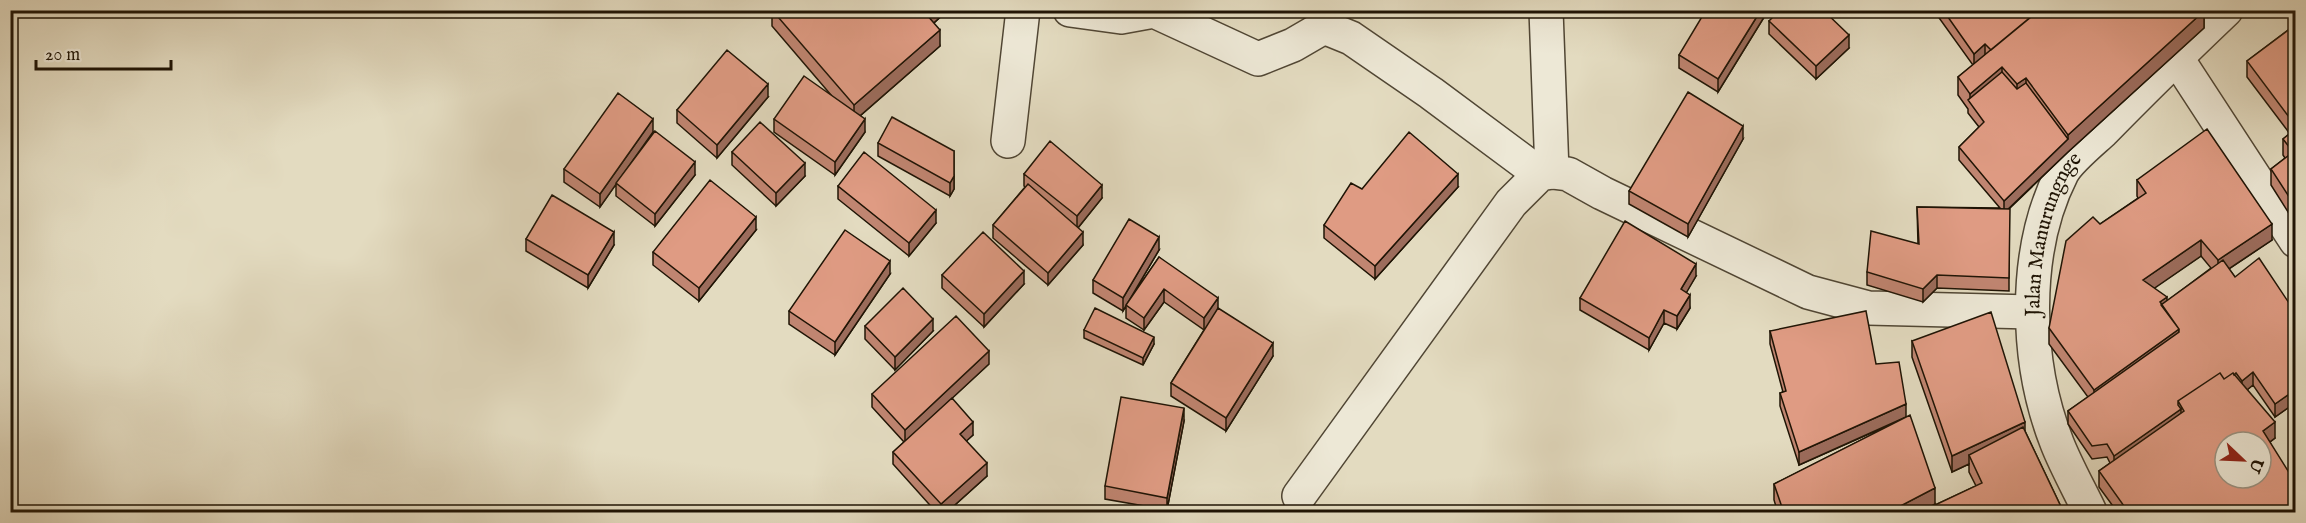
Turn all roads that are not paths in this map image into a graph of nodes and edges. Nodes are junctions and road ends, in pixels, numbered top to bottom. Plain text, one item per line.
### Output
1 (1023, 10) edge
2 (1070, 10) edge
3 (1546, 10) edge
4 (2226, 10) edge
5 (1154, 11) edge
6 (2176, 57) junction
7 (1008, 141) dead end
8 (1546, 173) junction
9 (2295, 241) edge
10 (2032, 312) junction
11 (1299, 496) dead end
12 (2090, 513) edge

1 - 7 street
2 - 5 street
3 - 8 street
4 - 6 street, Jalan Manurungnge
5 - 8 street
6 - 9 street
6 - 10 street, Jalan Manurungnge
8 - 10 street
8 - 11 street
10 - 12 street, Jalan Manurungnge

